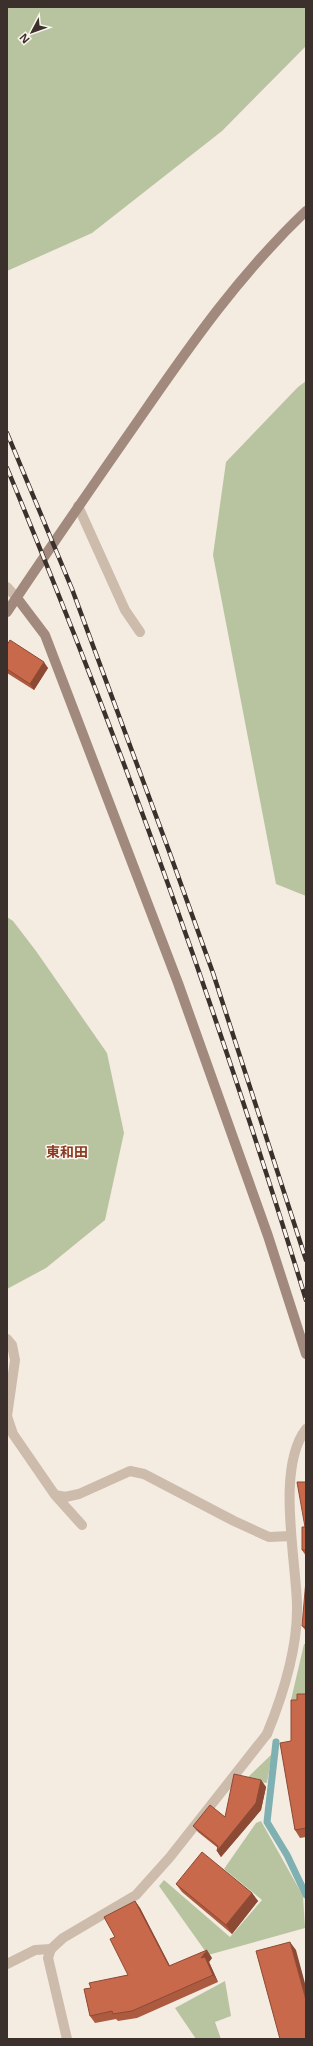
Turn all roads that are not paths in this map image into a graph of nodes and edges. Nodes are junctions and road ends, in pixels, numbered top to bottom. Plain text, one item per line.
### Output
1 (306, 211) edge
2 (78, 506) junction
3 (7, 587) edge
4 (16, 598) junction
5 (7, 612) edge
6 (140, 632) dead end
7 (7, 1339) edge
8 (306, 1354) edge
9 (306, 1429) edge
10 (55, 1495) junction
11 (82, 1525) dead end
12 (291, 1536) junction
13 (51, 1949) junction
14 (7, 1964) edge
15 (67, 2039) edge

1 - 2 street
2 - 4 street
2 - 6 street
3 - 4 street
4 - 5 street
4 - 8 street
7 - 10 street
9 - 12 street
10 - 11 street
10 - 12 street
12 - 13 street
13 - 14 street
13 - 15 street

